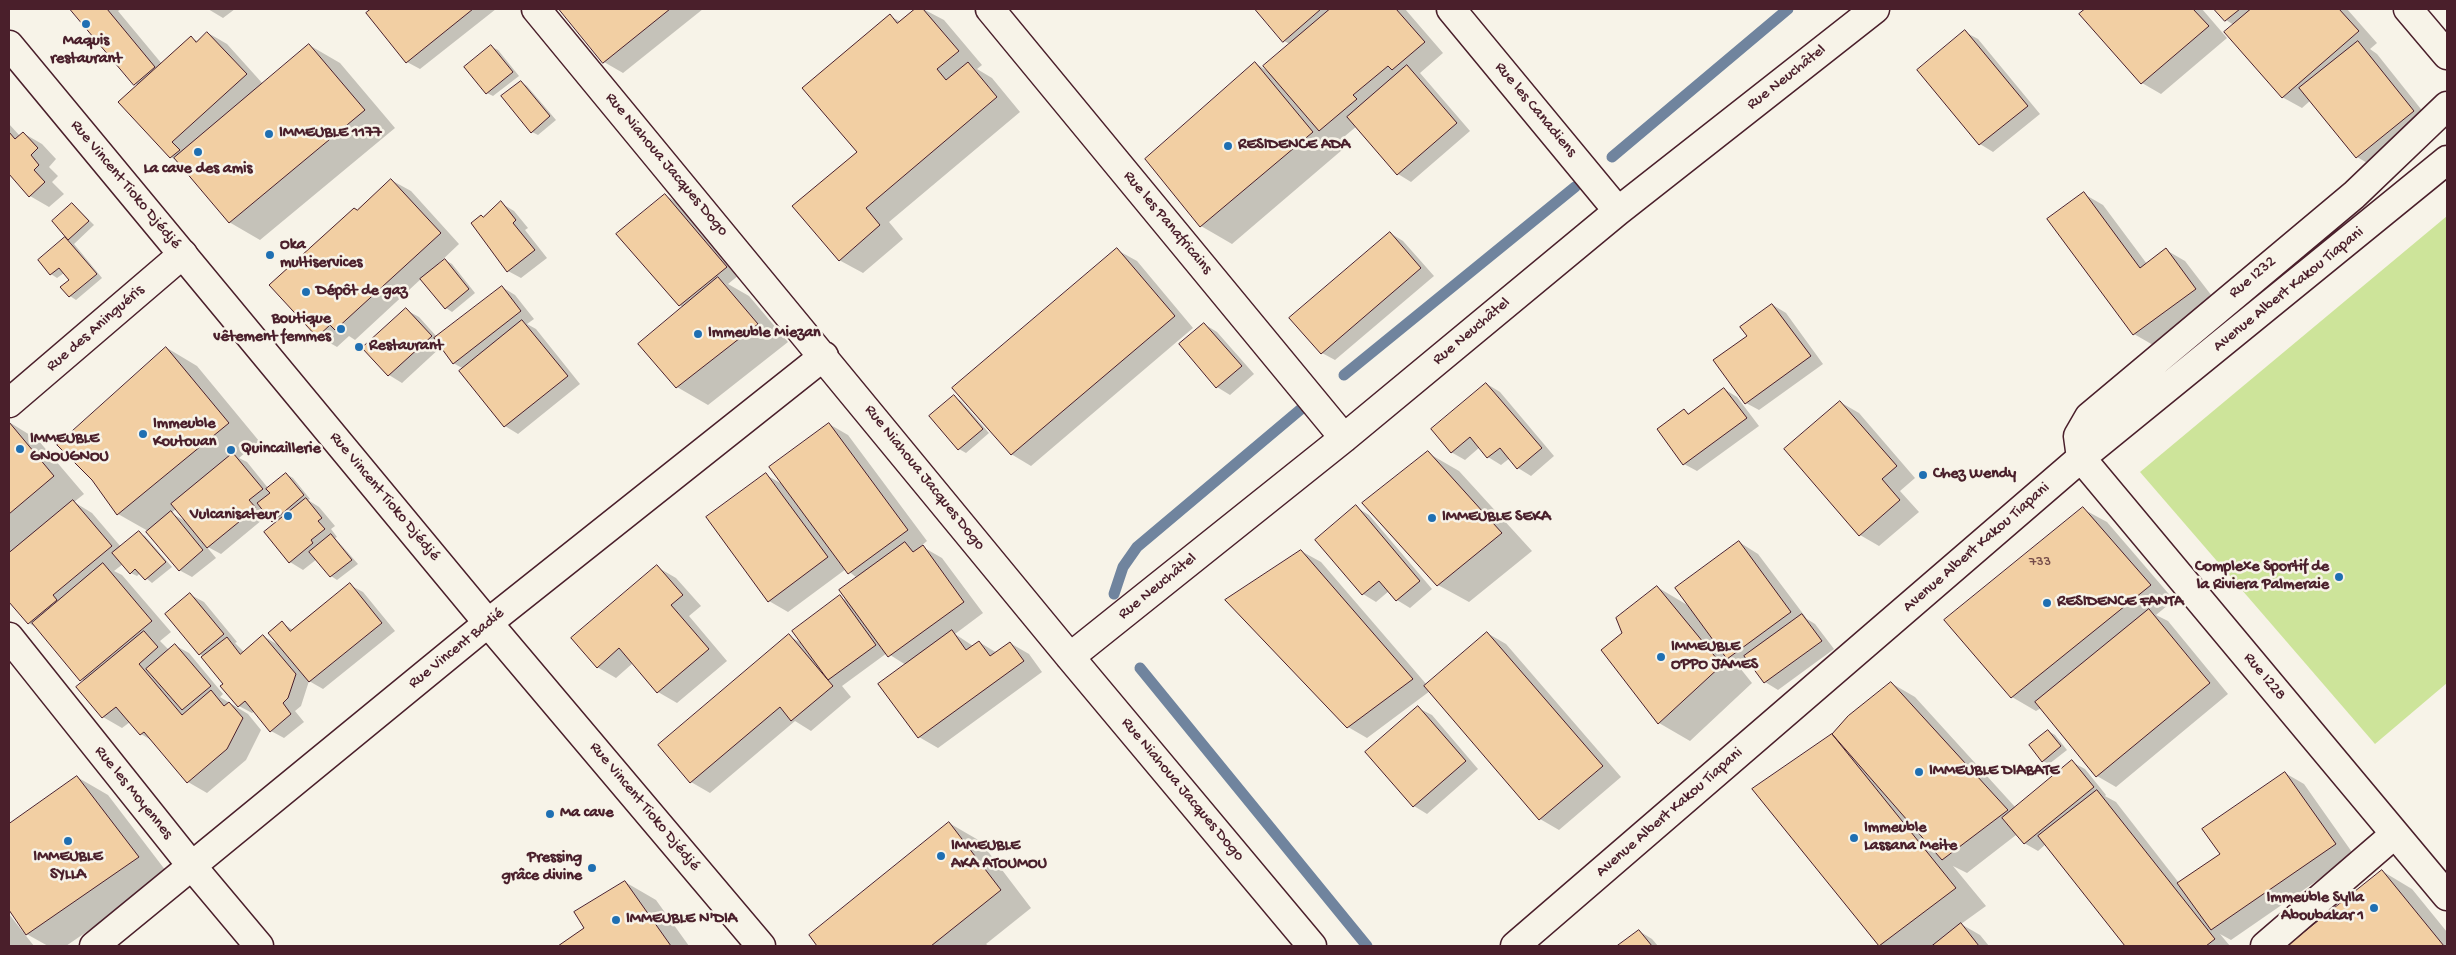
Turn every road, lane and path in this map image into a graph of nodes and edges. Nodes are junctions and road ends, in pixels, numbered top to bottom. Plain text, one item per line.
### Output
1 (536, 9) edge
2 (990, 9) edge
3 (1451, 9) edge
4 (1875, 9) edge
5 (2408, 9) edge
6 (9, 45) edge
7 (2447, 55) edge
8 (2447, 106) edge
9 (2447, 160) edge
10 (1618, 211) junction
11 (183, 254) junction
12 (824, 356) junction
13 (9, 403) edge
14 (1344, 438) junction
15 (2081, 458) junction
16 (488, 623) junction
17 (9, 637) edge
18 (1070, 657) junction
19 (2395, 834) junction
20 (191, 866) junction
21 (2447, 896) edge
22 (94, 946) edge
23 (259, 946) edge
24 (761, 946) edge
25 (1312, 946) edge
26 (1515, 946) edge
27 (2266, 946) edge

1 - 12 street, Rue Niahoua Jacques Dogo
2 - 14 street, Rue les Panafricains
3 - 10 street, Rue les Canadiens
4 - 10 street, Rue Neuchâtel
5 - 7 street
6 - 11 street, Rue Vincent Tioko Djédjé
8 - 15 street, Rue I232
9 - 15 street, Avenue Albert Kakou Tiapani
10 - 14 street, Rue Neuchâtel
11 - 13 street, Rue des Aninguéris
11 - 16 street, Rue Vincent Tioko Djédjé
12 - 16 street, Rue Vincent Badié
12 - 18 street, Rue Niahoua Jacques Dogo
14 - 18 street, Rue Neuchâtel
15 - 19 street, Rue I228
15 - 26 street, Avenue Albert Kakou Tiapani
16 - 20 street, Rue Vincent Badié
16 - 24 street, Rue Vincent Tioko Djédjé
17 - 20 street, Rue les Moyennes
18 - 25 street, Rue Niahoua Jacques Dogo
19 - 21 street, Rue I228
19 - 27 street
20 - 22 street, Rue Vincent Badié
20 - 23 street, Rue les Moyennes

